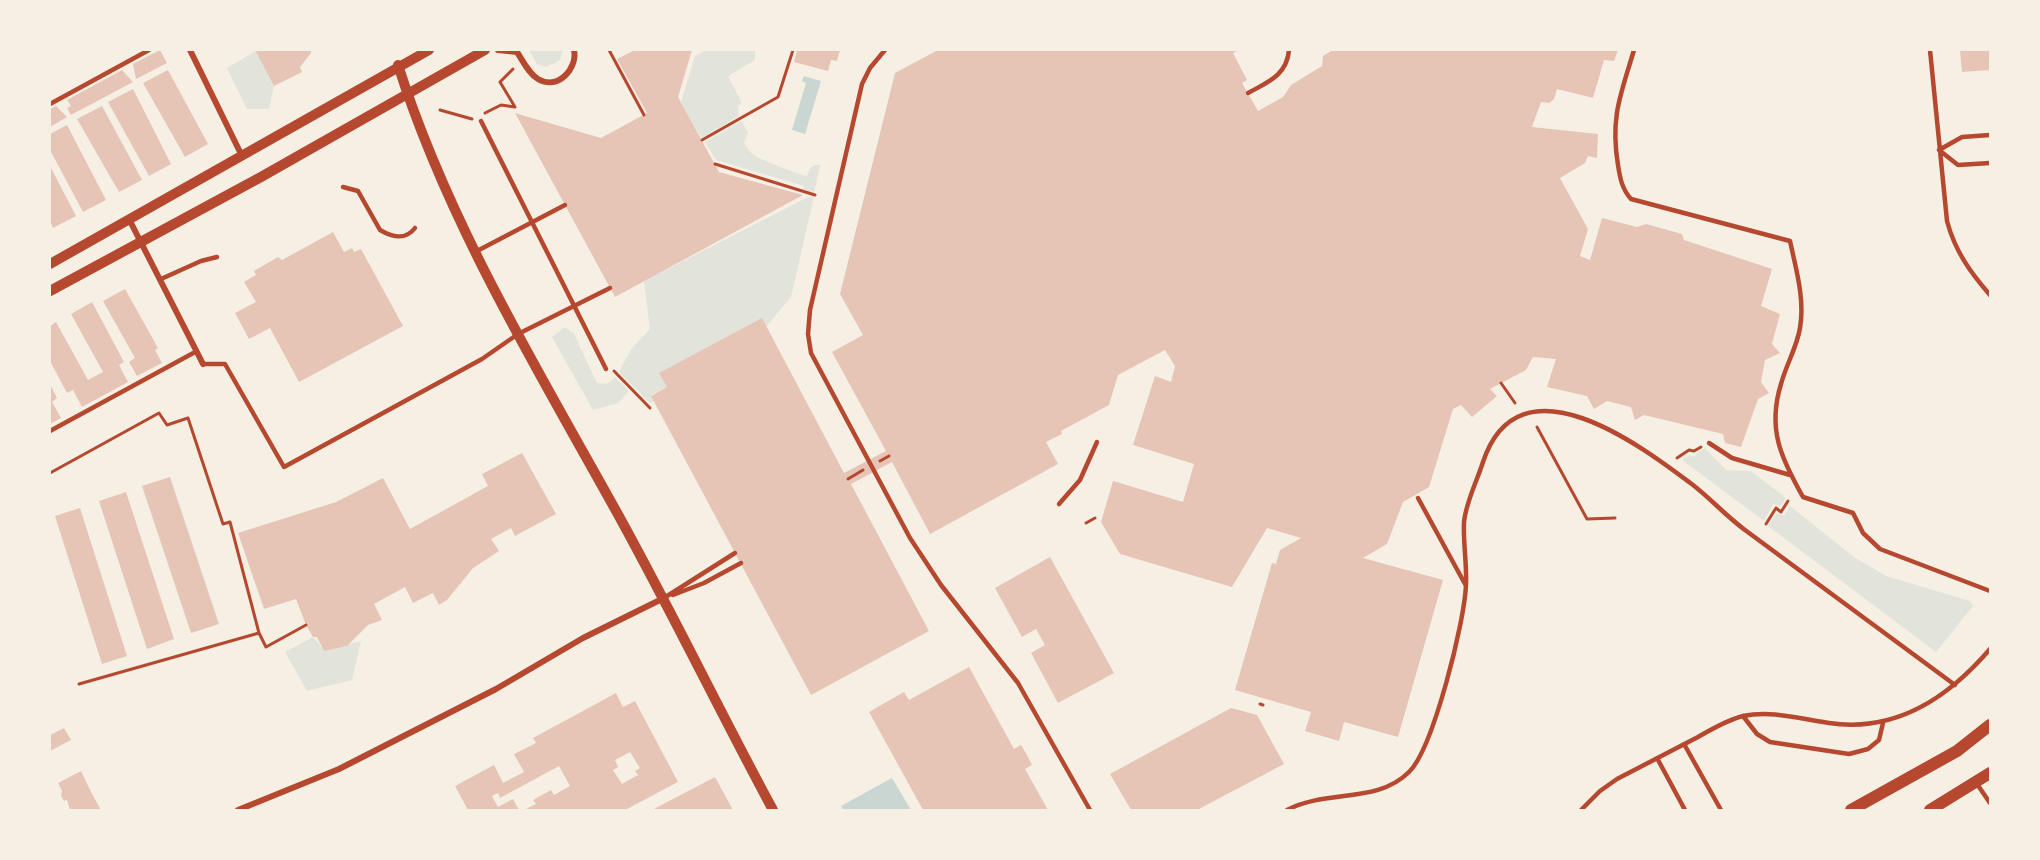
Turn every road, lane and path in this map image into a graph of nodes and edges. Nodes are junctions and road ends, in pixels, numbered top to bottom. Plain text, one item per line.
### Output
1 (149, 50) edge
2 (190, 50) edge
3 (429, 50) edge
4 (485, 50) edge
5 (498, 50) edge
6 (574, 50) edge
7 (609, 50) edge
8 (793, 50) edge
9 (885, 50) edge
10 (1289, 50) edge
11 (1634, 50) edge
12 (1930, 50) edge
13 (398, 65) junction
14 (513, 69) dead end
15 (406, 93) junction
16 (1248, 93) dead end
17 (50, 104) edge
18 (440, 110) dead end
19 (644, 115) dead end
20 (481, 122) junction
21 (1990, 135) edge
22 (702, 140) dead end
23 (1939, 150) junction
24 (242, 156) junction
25 (1990, 163) edge
26 (715, 164) dead end
27 (343, 187) dead end
28 (815, 195) dead end
29 (565, 205) dead end
30 (129, 219) junction
31 (532, 223) junction
32 (415, 228) dead end
33 (142, 242) junction
34 (475, 252) junction
35 (217, 257) dead end
36 (50, 264) edge
37 (161, 279) junction
38 (610, 288) dead end
39 (50, 291) edge
40 (1990, 295) edge
41 (574, 306) junction
42 (518, 334) junction
43 (197, 351) junction
44 (203, 364) joint
45 (606, 369) joint
46 (1501, 383) dead end
47 (1515, 403) dead end
48 (650, 408) dead end
49 (1537, 427) dead end
50 (50, 431) edge
51 (1097, 442) dead end
52 (1709, 442) joint
53 (1677, 458) dead end
54 (50, 473) edge
55 (1790, 475) junction
56 (1418, 498) dead end
57 (1788, 501) dead end
58 (1059, 504) dead end
59 (1095, 518) dead end
60 (1615, 519) dead end
61 (1086, 522) dead end
62 (1766, 524) dead end
63 (735, 553) dead end
64 (741, 563) dead end
65 (1466, 586) junction
66 (1990, 591) edge
67 (664, 598) junction
68 (306, 625) dead end
69 (259, 633) junction
70 (1990, 649) edge
71 (79, 684) dead end
72 (1955, 685) junction
73 (1743, 716) junction
74 (1883, 723) junction
75 (1990, 726) edge
76 (1684, 744) junction
77 (1657, 758) junction
78 (1990, 773) edge
79 (1977, 784) junction
80 (1990, 803) edge
81 (238, 810) edge
82 (773, 810) edge
83 (1090, 810) edge
84 (1287, 810) edge
85 (1581, 810) edge
86 (1685, 810) edge
87 (1721, 810) edge
88 (1851, 810) edge
89 (1930, 810) edge

1 - 17 lane
2 - 24 street
3 - 13 street
4 - 15 street
5 - 6 street
7 - 19 path
8 - 22 path
9 - 83 lane
10 - 16 lane
11 - 55 lane
12 - 23 lane
13 - 15 street
13 - 24 street
14 - 20 path
15 - 33 street
15 - 34 street
18 - 20 path
20 - 31 lane
21 - 23 lane
23 - 25 lane
23 - 40 lane
24 - 30 street
26 - 28 path
27 - 32 lane
29 - 31 lane
30 - 33 street
30 - 36 street
31 - 34 lane
31 - 41 lane
33 - 37 street
33 - 39 street
34 - 42 street
35 - 37 lane
37 - 43 street
38 - 41 lane
41 - 42 lane
41 - 45 lane
42 - 44 lane
42 - 67 street
43 - 44 street
43 - 50 lane
45 - 48 path
46 - 47 path
49 - 60 path
51 - 58 lane
52 - 53 path
52 - 55 lane
54 - 69 path
55 - 66 lane
56 - 65 lane
57 - 62 path
59 - 61 path
63 - 67 lane
64 - 67 lane
65 - 72 lane
65 - 84 lane
67 - 81 street
67 - 82 street
68 - 69 path
69 - 71 path
70 - 72 lane
72 - 74 lane
73 - 74 lane
73 - 74 lane
73 - 76 lane
75 - 88 main road
76 - 77 lane
76 - 87 lane
77 - 85 lane
77 - 86 lane
78 - 79 main road
79 - 80 lane
79 - 89 main road

